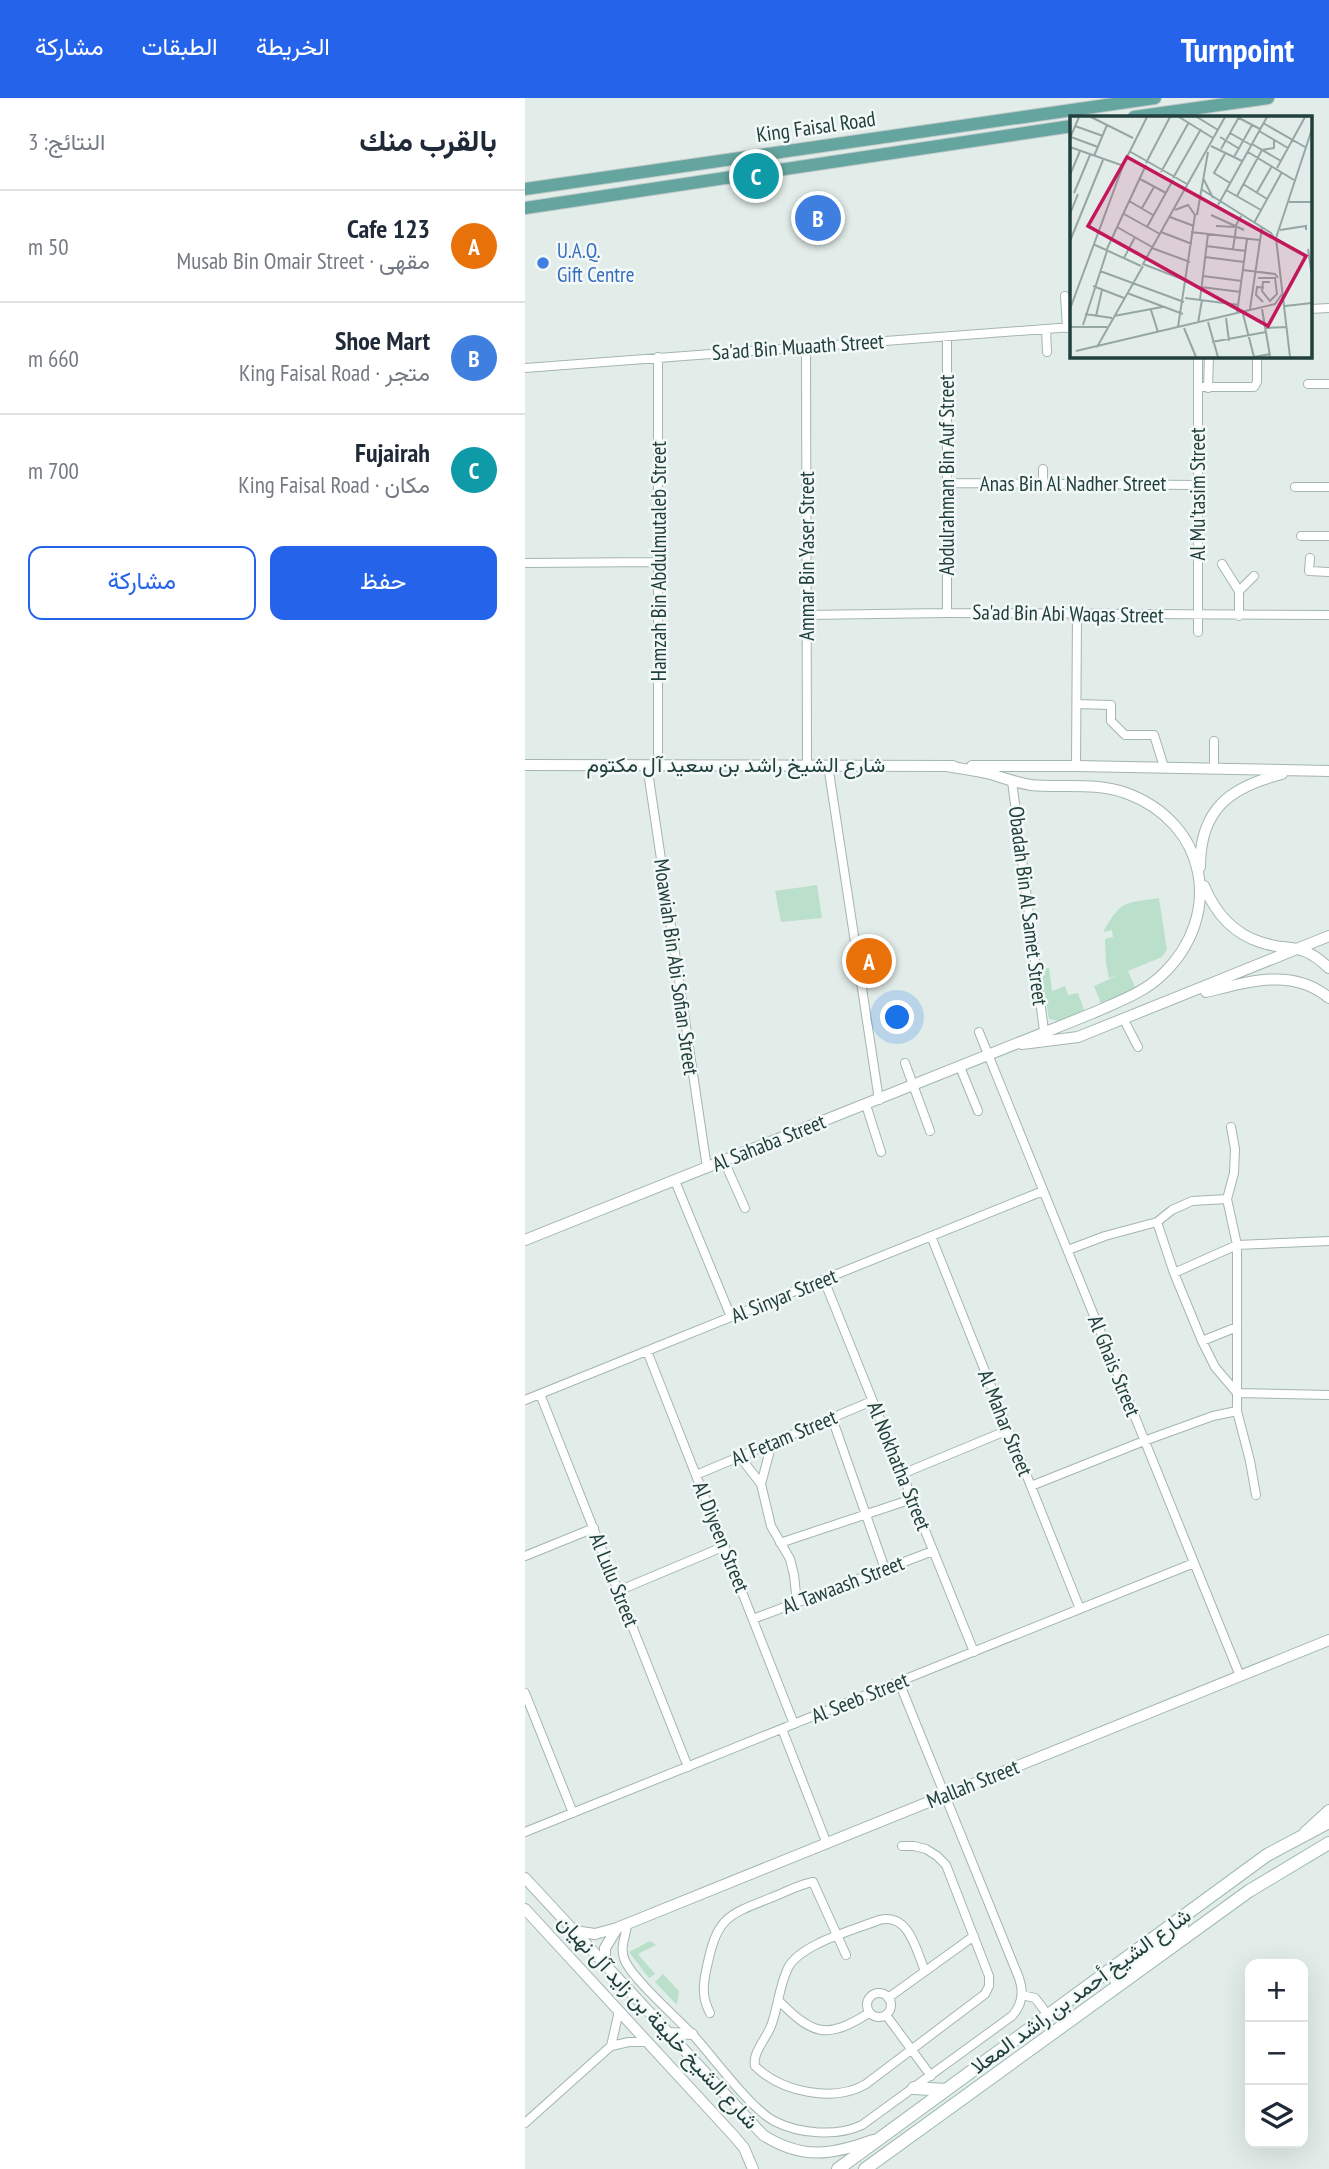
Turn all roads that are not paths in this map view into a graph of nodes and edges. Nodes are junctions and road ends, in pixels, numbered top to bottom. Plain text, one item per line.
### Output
1 (1155, 98) edge
2 (1268, 98) edge
3 (1141, 116) edge
4 (1070, 127) edge
5 (525, 190) edge
6 (525, 208) edge
7 (1065, 296) dead end
8 (1329, 308) edge
9 (1311, 309) edge
10 (1070, 327) edge
11 (1047, 329) junction
12 (947, 337) junction
13 (806, 347) junction
14 (1047, 352) dead end
15 (658, 357) junction
16 (1198, 357) edge
17 (1209, 357) edge
18 (1257, 357) edge
19 (525, 368) edge
20 (1308, 384) dead end
21 (1329, 384) edge
22 (1198, 387) junction
23 (1208, 388) junction
24 (1043, 469) dead end
25 (948, 483) junction
26 (1043, 484) junction
27 (1197, 485) junction
28 (1295, 487) dead end
29 (1329, 487) edge
30 (1301, 536) dead end
31 (1329, 536) edge
32 (1310, 558) dead end
33 (659, 562) junction
34 (525, 563) edge
35 (1219, 564) dead end
36 (1329, 572) edge
37 (1254, 576) dead end
38 (1239, 590) junction
39 (947, 613) junction
40 (806, 615) junction
41 (1077, 615) junction
42 (1198, 615) junction
43 (1329, 615) edge
44 (1239, 616) junction
45 (1198, 632) dead end
46 (1077, 704) junction
47 (1214, 741) dead end
48 (525, 765) edge
49 (652, 765) junction
50 (807, 765) junction
51 (828, 765) junction
52 (947, 766) junction
53 (1014, 766) junction
54 (1076, 766) junction
55 (1164, 767) junction
56 (1214, 768) junction
57 (1329, 770) edge
58 (1296, 771) junction
59 (1012, 781) junction
60 (1201, 874) junction
61 (1329, 936) edge
62 (1300, 948) junction
63 (1329, 968) edge
64 (1176, 998) junction
65 (1329, 998) edge
66 (1124, 1020) junction
67 (1044, 1031) junction
68 (979, 1032) dead end
69 (1013, 1045) junction
70 (1138, 1047) dead end
71 (988, 1055) junction
72 (905, 1063) dead end
73 (960, 1067) junction
74 (913, 1086) junction
75 (879, 1100) junction
76 (866, 1105) junction
77 (978, 1111) dead end
78 (1231, 1127) dead end
79 (930, 1131) dead end
80 (881, 1152) dead end
81 (724, 1161) junction
82 (706, 1168) junction
83 (675, 1181) junction
84 (1043, 1191) junction
85 (1227, 1199) junction
86 (745, 1208) dead end
87 (1157, 1222) junction
88 (931, 1236) junction
89 (525, 1240) edge
90 (1329, 1241) edge
91 (1237, 1245) junction
92 (1068, 1250) junction
93 (1174, 1273) junction
94 (824, 1280) junction
95 (731, 1317) junction
96 (1237, 1327) junction
97 (1202, 1341) junction
98 (646, 1351) junction
99 (1237, 1393) junction
100 (540, 1394) junction
101 (1329, 1395) edge
102 (525, 1400) edge
103 (872, 1401) junction
104 (1237, 1411) junction
105 (832, 1418) junction
106 (1009, 1430) junction
107 (1144, 1441) junction
108 (772, 1443) junction
109 (740, 1457) junction
110 (902, 1474) junction
111 (697, 1475) junction
112 (761, 1484) junction
113 (1031, 1486) junction
114 (1256, 1494) dead end
115 (912, 1499) junction
116 (866, 1513) junction
117 (594, 1528) junction
118 (779, 1543) junction
119 (725, 1546) junction
120 (933, 1551) junction
121 (525, 1556) edge
122 (1194, 1563) junction
123 (885, 1569) junction
124 (618, 1591) junction
125 (797, 1603) junction
126 (1080, 1609) junction
127 (754, 1619) junction
128 (1329, 1640) edge
129 (974, 1652) junction
130 (1240, 1676) junction
131 (899, 1682) junction
132 (525, 1693) edge
133 (795, 1724) junction
134 (782, 1729) junction
135 (688, 1767) junction
136 (946, 1795) junction
137 (1329, 1810) edge
138 (573, 1813) junction
139 (1329, 1822) edge
140 (525, 1833) edge
141 (1301, 1835) junction
142 (1329, 1843) edge
143 (827, 1844) junction
144 (902, 1846) dead end
145 (525, 1878) edge
146 (525, 1909) edge
147 (1181, 1918) junction
148 (530, 1920) edge
149 (622, 1926) junction
150 (574, 1931) junction
151 (974, 1936) junction
152 (838, 1937) junction
153 (846, 1955) dead end
154 (569, 1956) junction
155 (605, 1965) junction
156 (925, 1971) junction
157 (633, 1995) junction
158 (1022, 1995) junction
159 (1103, 1997) junction
160 (888, 1998) junction
161 (778, 2000) junction
162 (619, 2011) junction
163 (710, 2013) dead end
164 (869, 2013) junction
165 (886, 2015) junction
166 (1048, 2015) junction
167 (668, 2033) junction
168 (692, 2034) junction
169 (647, 2042) junction
170 (611, 2046) junction
171 (912, 2050) junction
172 (931, 2076) junction
173 (915, 2088) junction
174 (946, 2090) junction
175 (525, 2123) edge
176 (882, 2137) junction
177 (753, 2169) edge
178 (838, 2169) edge
179 (865, 2169) edge

1 - 5 main road, King Faisal Road
2 - 3 main road
4 - 6 main road, King Faisal Road
7 - 10 street
8 - 9 street
10 - 11 street, Sa'ad Bin Muaath Street
11 - 12 street, Sa'ad Bin Muaath Street
11 - 14 street
12 - 13 street, Sa'ad Bin Muaath Street
12 - 25 street, Abdulrahman Bin Auf Street
13 - 15 street, Sa'ad Bin Muaath Street
13 - 40 street, Ammar Bin Yaser Street
15 - 19 street, Sa'ad Bin Muaath Street
15 - 33 street, Hamzah Bin Abdulmutaleb Street
16 - 22 street, Al Mu'tasim Street
17 - 23 street
18 - 23 street
20 - 21 street
22 - 23 street
22 - 27 street, Al Mu'tasim Street
24 - 26 street
25 - 26 street, Anas Bin Al Nadher Street
25 - 39 street, Abdulrahman Bin Auf Street
26 - 27 street, Anas Bin Al Nadher Street
27 - 42 street, Al Mu'tasim Street
28 - 29 street
30 - 31 street
32 - 36 street
33 - 34 street
33 - 49 street, Hamzah Bin Abdulmutaleb Street
35 - 38 street
37 - 38 street
38 - 44 street
39 - 40 street, Sa'ad Bin Abi Waqas Street
39 - 41 street, Sa'ad Bin Abi Waqas Street
40 - 50 street, Ammar Bin Yaser Street
41 - 42 street, Sa'ad Bin Abi Waqas Street
41 - 46 street
42 - 44 street, Sa'ad Bin Abi Waqas Street
42 - 45 street, Al Mu'tasim Street
43 - 44 street, Sa'ad Bin Abi Waqas Street
46 - 54 street
46 - 55 street
47 - 56 street
48 - 49 street, شارع الشيخ راشد بن سعيد آل مكتوم
49 - 50 street, شارع الشيخ راشد بن سعيد آل مكتوم
49 - 82 street, Moawiah Bin Abi Sofian Street
50 - 51 street, شارع الشيخ راشد بن سعيد آل مكتوم
51 - 52 street, شارع الشيخ راشد بن سعيد آل مكتوم
51 - 75 street
52 - 53 street, شارع الشيخ راشد بن سعيد آل مكتوم
52 - 59 street, شارع الشيخ راشد بن سعيد آل مكتوم
53 - 54 street, شارع الشيخ راشد بن سعيد آل مكتوم
53 - 59 street
54 - 55 street, شارع الشيخ راشد بن سعيد آل مكتوم
55 - 56 street, شارع الشيخ راشد بن سعيد آل مكتوم
56 - 58 street, شارع الشيخ راشد بن سعيد آل مكتوم
57 - 58 street, شارع الشيخ راشد بن سعيد آل مكتوم
58 - 60 street
59 - 60 street, شارع الشيخ راشد بن سعيد آل مكتوم
59 - 67 street, Obadah Bin Al Samet Street
60 - 62 street
60 - 67 street, شارع الشيخ راشد بن سعيد آل مكتوم
61 - 62 street
62 - 63 street
62 - 64 street
64 - 65 street
64 - 66 street
66 - 69 street
66 - 70 street
67 - 69 street, شارع الشيخ راشد بن سعيد آل مكتوم
68 - 71 street, Al Ghais Street
69 - 71 street, Al Sahaba Street
71 - 73 street, Al Sahaba Street
71 - 84 street, Al Ghais Street
72 - 74 street
73 - 74 street, Al Sahaba Street
73 - 77 street
74 - 75 street, Al Sahaba Street
74 - 79 street
75 - 76 street, Al Sahaba Street
76 - 80 street
76 - 81 street, Al Sahaba Street
78 - 85 street
81 - 82 street, Al Sahaba Street
81 - 86 street
82 - 83 street, Al Sahaba Street
83 - 89 street, Al Sahaba Street
83 - 95 street
84 - 88 street, Al Sinyar Street
84 - 92 street, Al Ghais Street
85 - 87 street
85 - 91 street
87 - 92 street
87 - 93 street
88 - 94 street, Al Sinyar Street
88 - 106 street, Al Mahar Street
90 - 91 street
91 - 93 street
91 - 96 street
92 - 107 street, Al Ghais Street
93 - 97 street
94 - 95 street, Al Sinyar Street
94 - 103 street, Al Nokhatha Street
95 - 98 street, Al Sinyar Street
96 - 97 street
96 - 99 street
97 - 99 street
98 - 100 street, Al Sinyar Street
98 - 111 street, Al Diyeen Street
99 - 101 street
99 - 104 street
100 - 102 street, Al Sinyar Street
100 - 117 street, Al Lulu Street
103 - 105 street, Al Fetam Street
103 - 110 street, Al Nokhatha Street
104 - 107 street
104 - 114 street
105 - 108 street, Al Fetam Street
105 - 116 street
106 - 110 street
106 - 113 street, Al Mahar Street
107 - 113 street
107 - 122 street, Al Ghais Street
108 - 109 street, Al Fetam Street
108 - 112 street
109 - 111 street, Al Fetam Street
109 - 112 street
110 - 115 street, Al Nokhatha Street
111 - 119 street, Al Diyeen Street
112 - 118 street
113 - 126 street, Al Mahar Street
115 - 116 street
115 - 120 street, Al Nokhatha Street
116 - 118 street
116 - 123 street
117 - 121 street
117 - 124 street, Al Lulu Street
118 - 125 street
119 - 124 street
119 - 127 street, Al Diyeen Street
120 - 123 street, Al Tawaash Street
120 - 129 street, Al Nokhatha Street
122 - 126 street, Al Seeb Street
122 - 130 street, Al Ghais Street
123 - 125 street, Al Tawaash Street
124 - 135 street, Al Lulu Street
125 - 127 street, Al Tawaash Street
126 - 129 street, Al Seeb Street
127 - 133 street, Al Diyeen Street
128 - 130 street, Mallah Street
129 - 131 street, Al Seeb Street
130 - 136 street, Mallah Street
131 - 133 street, Al Seeb Street
131 - 136 street
132 - 138 street
133 - 134 street, Al Seeb Street
134 - 135 street, Al Seeb Street
134 - 143 street
135 - 138 street, Al Seeb Street
136 - 143 street, Mallah Street
136 - 158 street
137 - 141 street
138 - 140 street, Al Seeb Street
139 - 141 main road, شارع الشيخ أحمد بن راشد المعلا
141 - 147 main road, شارع الشيخ أحمد بن راشد المعلا
142 - 159 main road, شارع الشيخ أحمد بن راشد المعلا
143 - 149 street, Mallah Street
144 - 151 street
145 - 150 street, شارع الشيخ خليفة بن زايد آل نهيان
146 - 148 street, شارع الشيخ خليفة بن زايد آل نهيان
147 - 159 main road
147 - 166 main road, شارع الشيخ أحمد بن راشد المعلا
148 - 154 street, شارع الشيخ خليفة بن زايد آل نهيان
149 - 150 street, Mallah Street
149 - 155 street
149 - 168 street
150 - 155 street, شارع الشيخ خليفة بن زايد آل نهيان
151 - 156 street
151 - 171 street
152 - 153 street
152 - 156 street
152 - 161 street
152 - 163 street
154 - 157 street
154 - 162 street, شارع الشيخ خليفة بن زايد آل نهيان
155 - 157 street, شارع الشيخ خليفة بن زايد آل نهيان
156 - 160 street
157 - 167 street, شارع الشيخ خليفة بن زايد آل نهيان
158 - 166 street
158 - 172 street
159 - 179 main road, شارع الشيخ أحمد بن راشد المعلا
160 - 164 street
160 - 165 street
161 - 164 street
161 - 171 street
162 - 169 street, شارع الشيخ خليفة بن زايد آل نهيان
162 - 170 street
164 - 165 street
165 - 171 street
166 - 174 main road, شارع الشيخ أحمد بن راشد المعلا
167 - 168 street
167 - 176 street, شارع الشيخ خليفة بن زايد آل نهيان
168 - 173 street
169 - 170 street
169 - 177 street, شارع الشيخ خليفة بن زايد آل نهيان
170 - 175 street
171 - 172 street
172 - 173 street
173 - 174 main road
174 - 176 main road, شارع الشيخ أحمد بن راشد المعلا
176 - 178 main road, شارع الشيخ أحمد بن راشد المعلا

